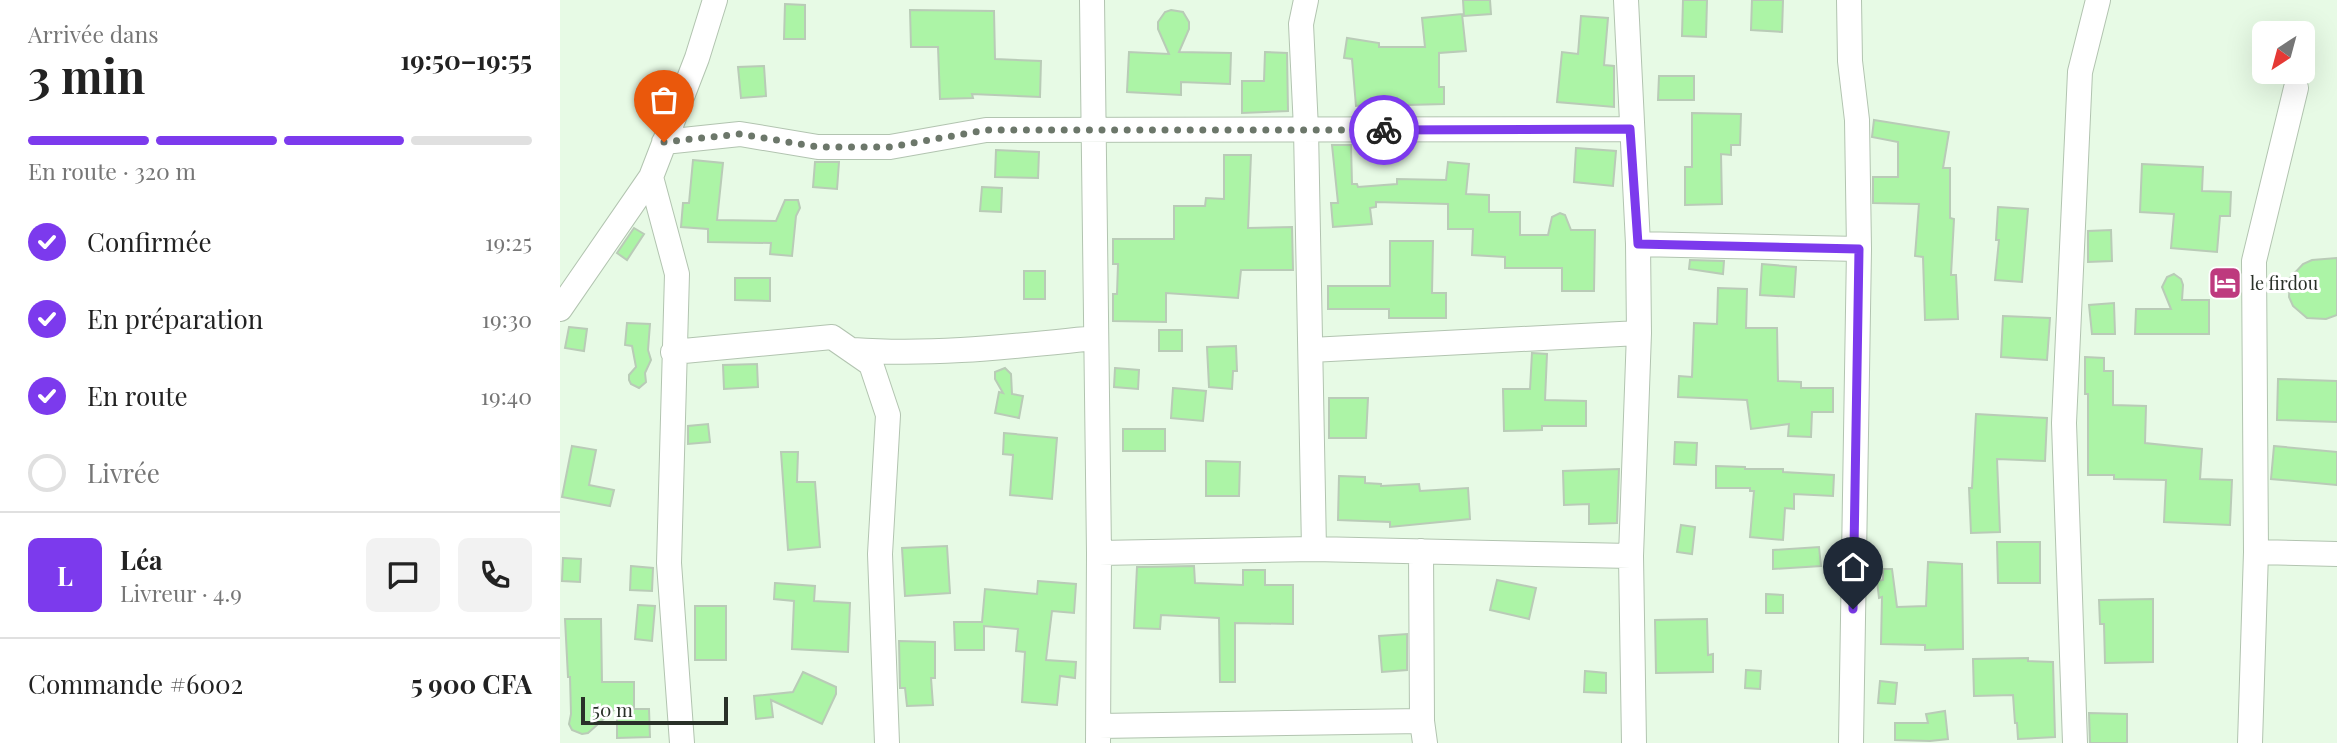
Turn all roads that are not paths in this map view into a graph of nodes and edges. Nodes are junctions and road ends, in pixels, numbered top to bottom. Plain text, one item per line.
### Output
1 (715, 0) edge
2 (1092, 0) edge
3 (1306, 0) edge
4 (1626, 0) edge
5 (1849, 0) edge
6 (2098, 0) edge
7 (2297, 88) dead end
8 (1630, 129) junction
9 (1306, 130) junction
10 (1093, 131) junction
11 (664, 142) junction
12 (651, 177) junction
13 (1638, 244) junction
14 (1859, 249) junction
15 (560, 309) edge
16 (1639, 333) junction
17 (1096, 338) junction
18 (850, 349) junction
19 (1311, 350) junction
20 (673, 352) junction
21 (1314, 549) junction
22 (1421, 551) junction
23 (2256, 552) junction
24 (1100, 553) junction
25 (2337, 554) edge
26 (1631, 556) junction
27 (1423, 732) edge
28 (1098, 734) edge
29 (682, 743) edge
30 (887, 743) edge
31 (1634, 743) edge
32 (1851, 743) edge
33 (2075, 743) edge
34 (2250, 743) edge

1 - 11 street
2 - 10 street
3 - 9 street
4 - 8 street
5 - 14 street
6 - 33 street
7 - 23 street
8 - 9 street
8 - 13 street
9 - 10 street
9 - 19 street
10 - 11 street
10 - 17 street
11 - 12 street
12 - 15 street
12 - 20 street
13 - 14 street
13 - 16 street
14 - 32 street
16 - 19 street
16 - 26 street
17 - 18 street
17 - 24 street
18 - 20 street
18 - 30 street
19 - 21 street
20 - 29 street
21 - 22 street
21 - 24 street
22 - 26 street
22 - 27 street
23 - 25 street
23 - 34 street
24 - 28 street
26 - 31 street
27 - 28 street

